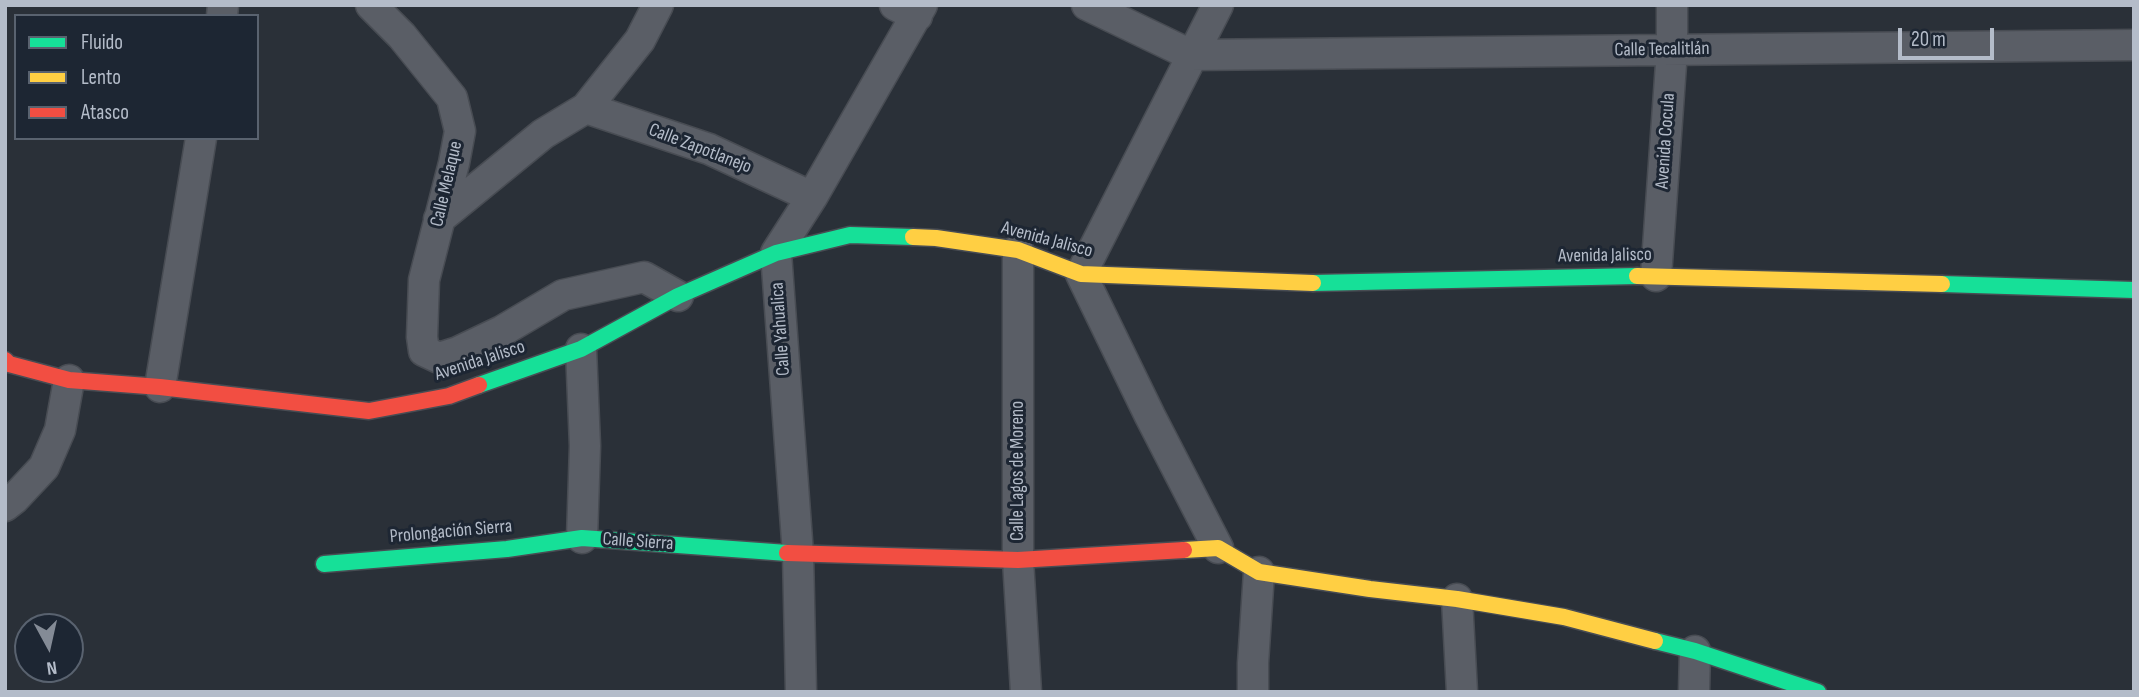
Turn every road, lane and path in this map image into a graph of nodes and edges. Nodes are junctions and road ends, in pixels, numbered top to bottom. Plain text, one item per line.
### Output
1 (371, 5) edge
2 (658, 5) edge
3 (1087, 5) edge
4 (1218, 5) edge
5 (1672, 5) edge
6 (911, 9) edge
7 (2134, 45) edge
8 (1672, 50) junction
9 (1191, 55) junction
10 (586, 108) junction
11 (201, 140) edge
12 (811, 197) junction
13 (439, 219) junction
14 (1018, 250) junction
15 (776, 253) junction
16 (1081, 274) junction
17 (1656, 276) junction
18 (2134, 290) edge
19 (678, 296) junction
20 (580, 349) junction
21 (5, 360) edge
22 (69, 380) junction
23 (160, 387) junction
24 (5, 506) edge
25 (582, 538) junction
26 (1218, 548) junction
27 (798, 554) junction
28 (1018, 560) junction
29 (324, 564) dead end
30 (1259, 572) junction
31 (1457, 599) junction
32 (1695, 650) junction
33 (801, 692) edge
34 (1026, 692) edge
35 (1254, 692) edge
36 (1462, 692) edge
37 (1694, 692) edge
38 (1818, 692) edge

1 - 13 street, Calle Melaque
2 - 10 street
3 - 9 street
4 - 9 street
5 - 8 street, Avenida Cocula
6 - 12 street
7 - 8 street, Calle Tecalitlán
8 - 9 street, Calle Tecalitlán
8 - 17 street, Avenida Cocula
9 - 16 street
10 - 12 street, Calle Zapotlanejo
10 - 13 street
11 - 23 street
12 - 15 street
13 - 19 street, Calle Melaque
14 - 15 street, Avenida Jalisco
14 - 16 street, Avenida Jalisco
14 - 28 street, Calle Lagos de Moreno
15 - 19 street, Avenida Jalisco
15 - 27 street, Calle Yahualica
16 - 17 street, Avenida Jalisco
16 - 26 street
17 - 18 street, Avenida Jalisco
19 - 20 street, Avenida Jalisco
20 - 23 street, Avenida Jalisco
20 - 25 street, Calle Sierra
21 - 22 street, Avenida Jalisco
22 - 23 street, Avenida Jalisco
22 - 24 street
25 - 27 street, Calle Sierra
25 - 29 street, Prolongación Sierra
26 - 28 street, Calle Sierra
26 - 30 street
27 - 28 street, Calle Sierra
27 - 33 street, Calle Yahualica
28 - 34 street, Calle Lagos de Moreno
30 - 31 street
30 - 35 street
31 - 32 street
31 - 36 street
32 - 37 street
32 - 38 street

